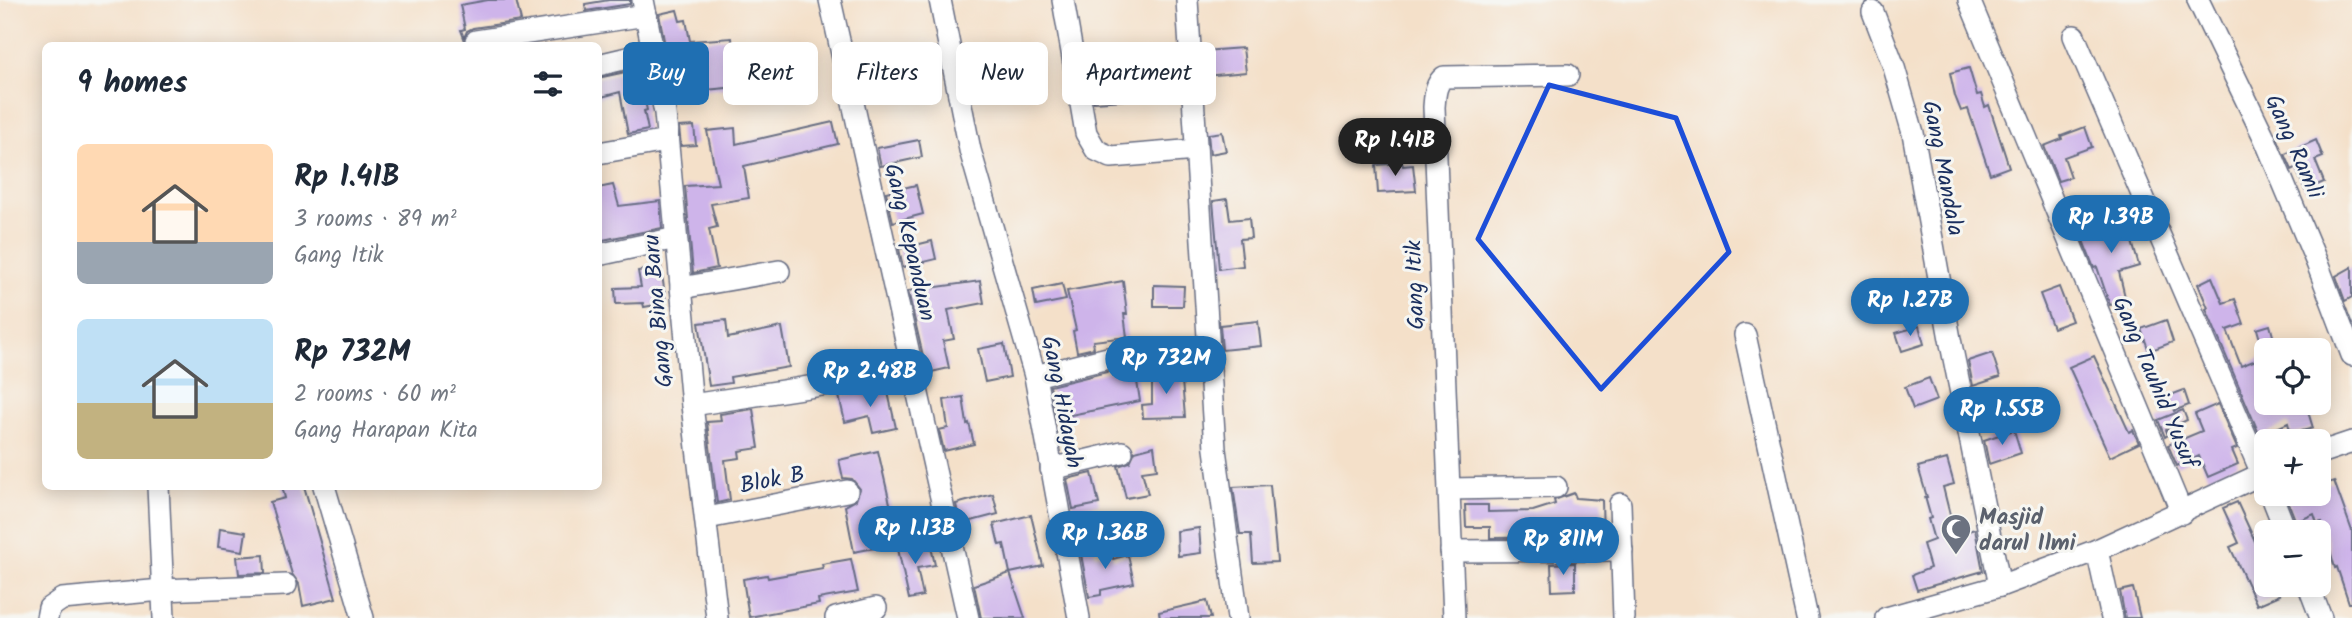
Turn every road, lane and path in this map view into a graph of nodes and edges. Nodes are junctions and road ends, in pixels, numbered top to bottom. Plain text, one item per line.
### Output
1 (830, 0) edge
2 (940, 0) edge
3 (1063, 0) edge
4 (1187, 0) edge
5 (1969, 0) edge
6 (2198, 0) edge
7 (644, 7) edge
8 (1873, 12) dead end
9 (2074, 36) dead end
10 (476, 41) dead end
11 (651, 42) edge
12 (623, 59) edge
13 (602, 64) edge
14 (1568, 75) dead end
15 (663, 105) edge
16 (667, 141) junction
17 (1196, 150) junction
18 (602, 152) edge
19 (676, 238) junction
20 (602, 254) edge
21 (779, 271) dead end
22 (681, 288) junction
23 (1745, 335) dead end
24 (2352, 355) edge
25 (1108, 358) dead end
26 (914, 371) junction
27 (1035, 376) junction
28 (692, 405) junction
29 (2352, 443) edge
30 (2331, 449) edge
31 (2254, 451) edge
32 (1122, 452) dead end
33 (1051, 469) junction
34 (2254, 481) edge
35 (1556, 487) dead end
36 (1449, 489) junction
37 (158, 490) edge
38 (325, 490) edge
39 (847, 491) dead end
40 (1620, 504) dead end
41 (2182, 513) junction
42 (707, 518) junction
43 (1622, 550) junction
44 (2097, 550) junction
45 (1451, 551) junction
46 (286, 585) dead end
47 (2000, 586) junction
48 (162, 590) junction
49 (2313, 597) edge
50 (876, 608) dead end
51 (47, 618) edge
52 (164, 618) edge
53 (363, 618) edge
54 (717, 618) edge
55 (836, 618) edge
56 (968, 618) edge
57 (1079, 618) edge
58 (1238, 618) edge
59 (1454, 618) edge
60 (1624, 618) edge
61 (1807, 618) edge
62 (1886, 618) edge
63 (2112, 618) edge
64 (2321, 618) edge

1 - 26 street, Gang Kepanduan
2 - 27 street, Gang Hidayah
3 - 17 street
4 - 17 street
5 - 41 street, Gang Tauhid Yusuf
6 - 24 street, Gang Ramli
7 - 10 street
7 - 11 street, Gang Bina Baru
8 - 47 street, Gang Mandala
9 - 31 street
12 - 13 street
14 - 36 street, Gang Itik
15 - 16 street, Gang Bina Baru
16 - 18 street
16 - 19 street, Gang Bina Baru
17 - 58 street
19 - 20 street
19 - 22 street, Gang Bina Baru
21 - 22 street
22 - 28 street, Gang Bina Baru
23 - 61 street
25 - 27 street
26 - 28 street
26 - 56 street, Gang Kepanduan
27 - 33 street, Gang Hidayah
28 - 42 street, Gang Bina Baru
29 - 30 street
32 - 33 street
33 - 57 street, Gang Hidayah
34 - 41 street
35 - 36 street
36 - 45 street, Gang Itik
37 - 48 street
38 - 53 street
39 - 42 street, Blok B
40 - 43 street
41 - 44 street
42 - 54 street, Gang Bina Baru
43 - 45 street
43 - 60 street
44 - 47 street
44 - 63 street
45 - 59 street, Gang Itik
46 - 48 street
47 - 62 street
48 - 51 street
48 - 52 street
49 - 64 street
50 - 55 street

